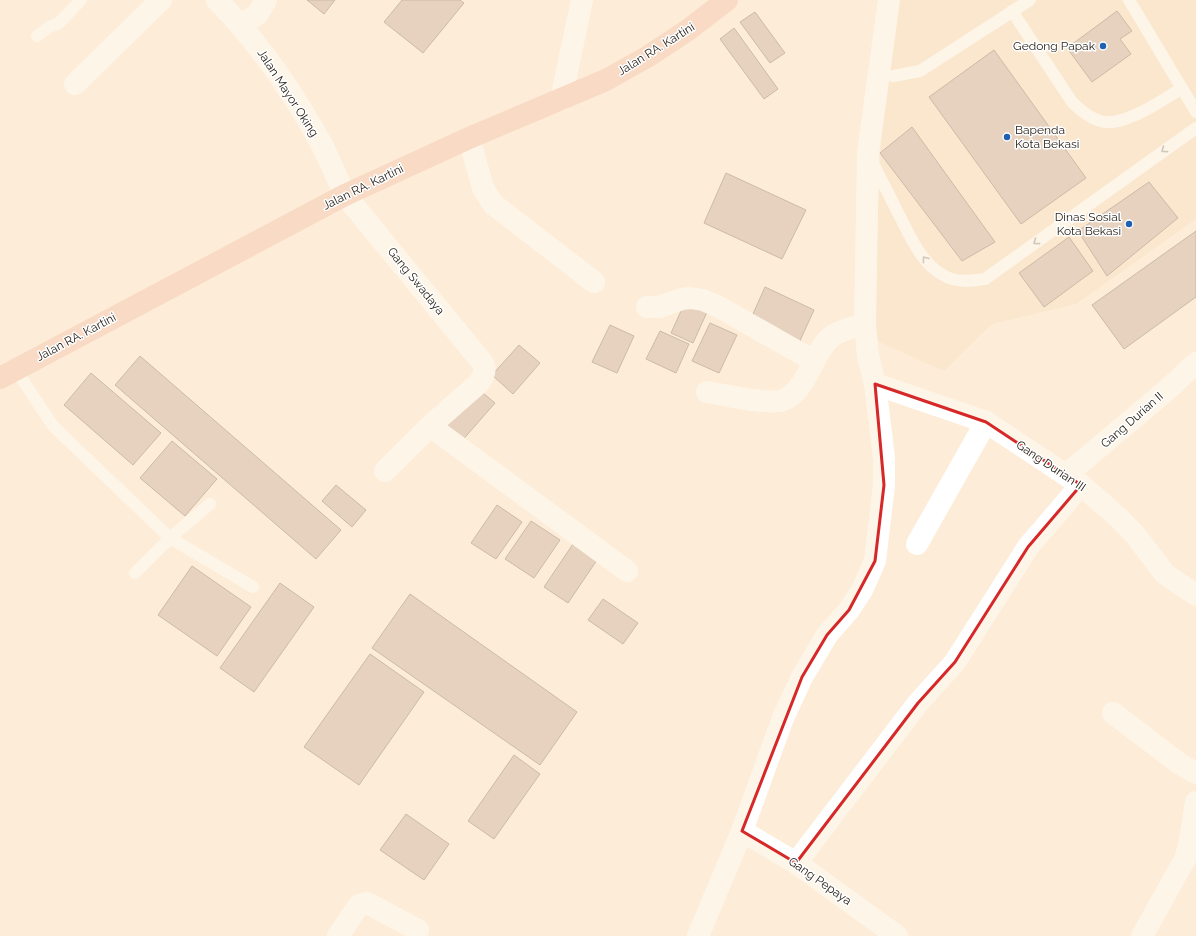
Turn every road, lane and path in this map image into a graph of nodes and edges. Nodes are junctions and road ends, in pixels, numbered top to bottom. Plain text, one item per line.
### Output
1 (80, 0) edge
2 (161, 0) edge
3 (217, 0) edge
4 (266, 0) edge
5 (582, 0) edge
6 (727, 0) edge
7 (889, 0) edge
8 (1030, 0) edge
9 (1129, 0) edge
10 (1012, 11) junction
11 (240, 24) junction
12 (37, 36) dead end
13 (893, 76) dead end
14 (75, 84) dead end
15 (1182, 88) junction
16 (561, 100) junction
17 (1196, 112) edge
18 (1196, 128) edge
19 (469, 138) junction
20 (868, 154) junction
21 (345, 195) junction
22 (594, 282) dead end
23 (647, 307) dead end
24 (865, 324) junction
25 (814, 361) junction
26 (1196, 363) edge
27 (8, 374) edge
28 (875, 384) junction
29 (707, 392) dead end
30 (986, 422) junction
31 (430, 426) junction
32 (385, 471) dead end
33 (1074, 480) junction
34 (210, 504) dead end
35 (170, 538) junction
36 (917, 544) dead end
37 (628, 571) dead end
38 (135, 573) dead end
39 (253, 587) dead end
40 (1196, 595) edge
41 (1113, 713) dead end
42 (1196, 774) edge
43 (1195, 808) edge
44 (742, 831) junction
45 (1191, 861) edge
46 (796, 863) junction
47 (418, 930) dead end
48 (338, 936) edge
49 (698, 936) edge
50 (896, 936) edge
51 (1142, 936) edge

1 - 12 lane
2 - 14 street
3 - 11 street, Jalan Mayor Oking
4 - 11 street
5 - 16 street
6 - 16 main road, Jalan RA. Kartini
7 - 20 street
8 - 10 lane
9 - 15 lane
10 - 13 lane
10 - 15 lane
11 - 21 street, Jalan Mayor Oking
15 - 17 lane
16 - 19 main road, Jalan RA. Kartini
18 -> 20 lane
19 - 21 main road, Jalan RA. Kartini
19 - 22 street
20 - 24 street
21 - 27 main road, Jalan RA. Kartini
21 - 31 street, Gang Swadaya
23 - 25 street
24 - 25 street
24 - 28 street
25 - 29 street
26 - 33 street, Gang Durian II
27 - 35 lane
28 - 30 street, Gang Durian III
28 - 44 street
30 - 33 street, Gang Durian III
30 - 36 street
31 - 32 street
31 - 37 street
33 - 40 street, Gang Durian III
33 - 46 street, Gang Durian II
34 - 35 lane
35 - 38 lane
35 - 39 lane
41 - 42 street
43 - 45 street
44 - 46 street, Gang Pepaya
44 - 49 street
45 - 51 street
46 - 50 street, Gang Pepaya
47 - 48 street

